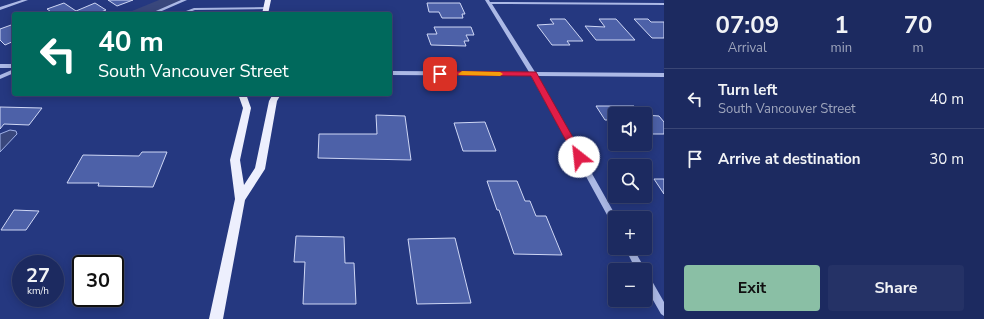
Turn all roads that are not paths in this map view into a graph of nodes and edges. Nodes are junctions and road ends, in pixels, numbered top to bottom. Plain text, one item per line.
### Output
1 (26, 0) edge
2 (185, 0) edge
3 (268, 0) edge
4 (488, 1) edge
5 (664, 4) edge
6 (0, 9) edge
7 (214, 9) junction
8 (266, 11) edge
9 (156, 12) edge
10 (185, 12) edge
11 (216, 12) edge
12 (0, 66) edge
13 (12, 66) edge
14 (12, 72) edge
15 (392, 73) edge
16 (533, 74) junction
17 (664, 75) edge
18 (0, 77) edge
19 (243, 96) edge
20 (276, 96) edge
21 (240, 199) junction
22 (609, 211) edge
23 (652, 290) edge
24 (664, 311) edge
25 (216, 319) edge

1 - 6 street
2 - 9 street
3 - 8 main road
4 - 5 street
4 - 16 street
7 - 8 street
7 - 10 street
7 - 11 street
12 - 13 street
14 - 18 street
15 - 16 street
16 - 17 street
16 - 22 street
19 - 21 main road
20 - 21 main road
21 - 25 main road
23 - 24 street

